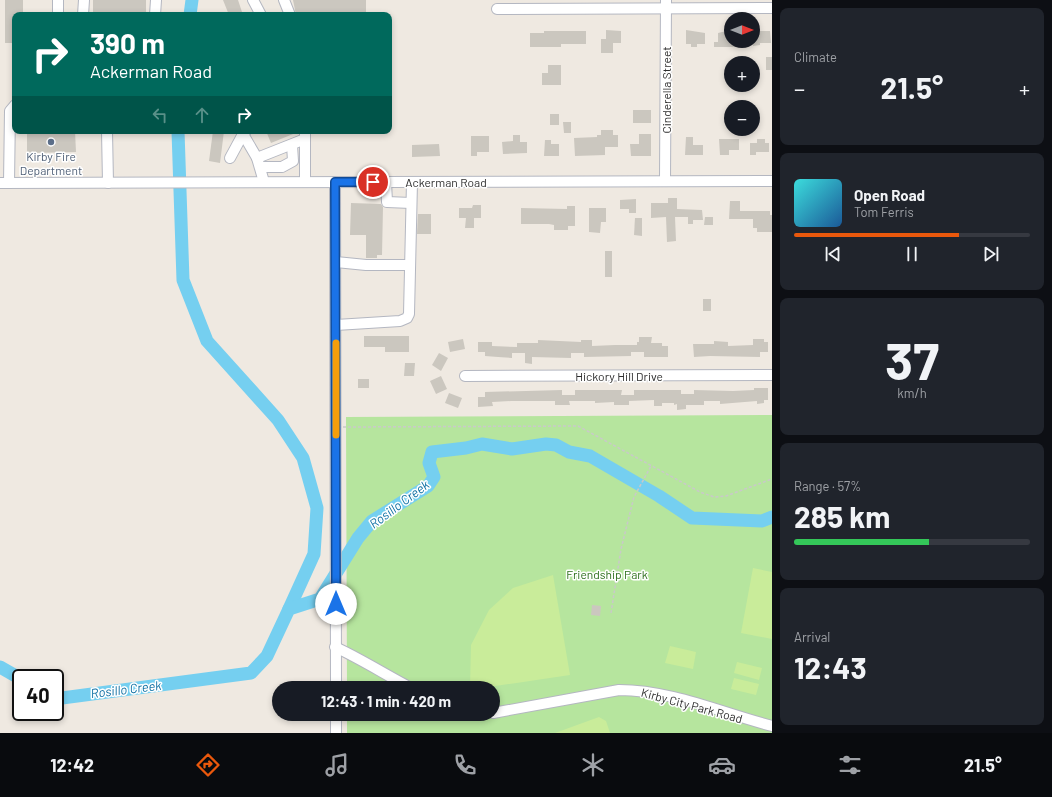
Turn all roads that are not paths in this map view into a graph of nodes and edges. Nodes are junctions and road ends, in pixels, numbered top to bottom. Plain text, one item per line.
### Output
1 (58, 0) edge
2 (84, 0) edge
3 (156, 0) edge
4 (253, 0) edge
5 (284, 0) edge
6 (666, 4) edge
7 (534, 5) edge
8 (772, 8) edge
9 (497, 9) dead end
10 (58, 12) edge
11 (83, 12) edge
12 (155, 12) edge
13 (259, 12) edge
14 (289, 12) edge
15 (12, 109) edge
16 (107, 134) edge
17 (243, 134) edge
18 (245, 134) edge
19 (305, 135) edge
20 (292, 145) junction
21 (230, 158) dead end
22 (259, 162) junction
23 (666, 181) junction
24 (772, 181) edge
25 (264, 182) junction
26 (305, 182) junction
27 (335, 182) junction
28 (386, 182) junction
29 (412, 182) junction
30 (4, 183) edge
31 (108, 183) junction
32 (411, 203) junction
33 (336, 262) junction
34 (410, 265) junction
35 (336, 325) junction
36 (772, 375) edge
37 (465, 376) dead end
38 (335, 647) junction
39 (336, 681) edge
40 (397, 681) edge
41 (500, 712) edge
42 (336, 721) edge
43 (772, 726) edge
44 (336, 733) edge

1 - 10 street
2 - 11 street
3 - 12 street
4 - 13 street
5 - 14 street
6 - 7 street
6 - 8 street
6 - 23 street, Cinderella Street
7 - 9 street
15 - 30 street
16 - 31 street
17 - 21 street
18 - 22 street
19 - 20 street
19 - 26 street
20 - 22 street
20 - 22 street
22 - 25 street
23 - 24 street, Ackerman Road
23 - 29 street, Ackerman Road
25 - 26 street, Ackerman Road
25 - 31 street, Ackerman Road
26 - 27 street, Ackerman Road
27 - 28 street, Ackerman Road
27 - 33 street
28 - 29 street, Ackerman Road
28 - 32 street
29 - 32 street
30 - 31 street, Ackerman Road
32 - 34 street
33 - 34 street
33 - 35 street
34 - 35 street
35 - 38 street
36 - 37 street, Hickory Hill Drive
38 - 39 street
38 - 40 street
41 - 43 street, Kirby City Park Road
42 - 44 street

